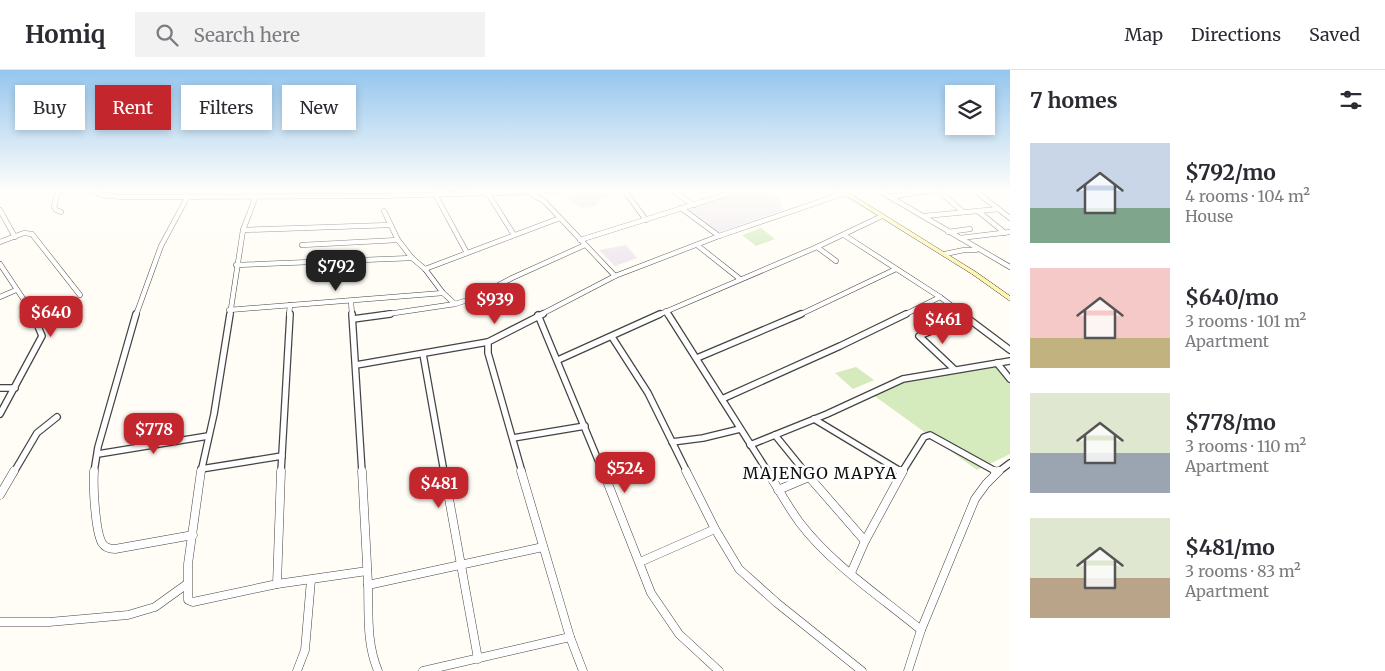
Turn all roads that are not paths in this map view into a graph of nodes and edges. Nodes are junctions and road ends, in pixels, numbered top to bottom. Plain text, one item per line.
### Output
1 (4, 218) edge
2 (174, 218) edge
3 (248, 218) edge
4 (387, 218) edge
5 (449, 218) edge
6 (504, 218) edge
7 (560, 218) joint
8 (652, 218) edge
9 (695, 218) edge
10 (769, 218) edge
11 (877, 218) edge
12 (885, 218) edge
13 (927, 218) edge
14 (987, 218) edge
15 (646, 220) joint
16 (390, 225) junction
17 (970, 229) dead end
18 (243, 230) junction
19 (948, 232) junction
20 (1007, 233) edge
21 (514, 235) junction
22 (844, 235) junction
23 (719, 236) junction
24 (15, 237) junction
25 (959, 238) junction
26 (398, 240) junction
27 (580, 240) junction
28 (0, 242) edge
29 (302, 245) dead end
30 (585, 245) junction
31 (696, 245) junction
32 (817, 247) junction
33 (978, 250) junction
34 (467, 253) junction
35 (945, 254) junction
36 (412, 258) junction
37 (836, 261) dead end
38 (0, 264) edge
39 (236, 265) junction
40 (1010, 268) edge
41 (425, 269) junction
42 (896, 269) junction
43 (3, 274) edge
44 (615, 276) junction
45 (740, 279) junction
46 (16, 290) junction
47 (443, 293) junction
48 (80, 294) dead end
49 (0, 297) edge
50 (940, 297) junction
51 (1010, 299) edge
52 (351, 301) junction
53 (455, 304) junction
54 (290, 305) junction
55 (230, 310) junction
56 (666, 311) junction
57 (538, 315) junction
58 (968, 316) junction
59 (353, 319) junction
60 (612, 336) junction
61 (488, 342) junction
62 (1010, 350) edge
63 (423, 354) junction
64 (697, 358) junction
65 (558, 360) junction
66 (1010, 362) edge
67 (997, 364) junction
68 (356, 365) junction
69 (954, 369) junction
70 (1010, 379) edge
71 (0, 388) edge
72 (15, 388) junction
73 (722, 399) junction
74 (0, 414) edge
75 (56, 417) dead end
76 (814, 419) junction
77 (585, 426) junction
78 (740, 429) junction
79 (775, 435) junction
80 (208, 436) junction
81 (513, 438) junction
82 (672, 442) junction
83 (750, 445) junction
84 (98, 454) junction
85 (282, 456) junction
86 (1010, 463) edge
87 (201, 469) junction
88 (902, 472) junction
89 (997, 472) junction
90 (808, 477) junction
91 (778, 490) junction
92 (0, 495) edge
93 (715, 529) junction
94 (193, 535) junction
95 (864, 541) junction
96 (543, 547) junction
97 (640, 562) junction
98 (460, 567) junction
99 (367, 571) junction
100 (851, 573) junction
101 (311, 580) junction
102 (187, 584) junction
103 (277, 584) junction
104 (368, 585) junction
105 (0, 622) edge
106 (922, 630) junction
107 (570, 636) junction
108 (478, 658) junction
109 (299, 668) edge
110 (378, 671) edge
111 (423, 671) edge
112 (583, 671) edge
113 (719, 671) edge
114 (862, 671) edge
115 (908, 671) edge

1 - 24 street
2 - 84 street
3 - 18 street
4 - 16 street
5 - 34 street
6 - 21 street
7 - 21 street
7 - 27 street
8 - 15 street
9 - 23 street
10 - 23 street
11 - 22 street
12 - 35 main road
13 - 19 street
14 - 20 street
15 - 27 street
16 - 18 street
16 - 26 street
17 - 19 street
18 - 39 street
19 - 25 street
20 - 25 street
21 - 34 street
22 - 32 street
22 - 42 street
23 - 31 street
24 - 28 street
24 - 48 street
25 - 33 street
26 - 29 street
26 - 36 street
27 - 30 street
30 - 44 street
30 - 53 street
31 - 44 street
31 - 45 street
32 - 37 street
32 - 45 street
33 - 35 street
33 - 40 street
34 - 41 street
35 - 51 main road
36 - 39 street
36 - 41 street
38 - 43 street
39 - 55 street
41 - 47 street
42 - 50 street
42 - 64 street
43 - 46 street
44 - 57 street
45 - 56 street
46 - 49 street
46 - 72 street
47 - 52 street
47 - 53 street
50 - 58 street
50 - 73 street
52 - 54 street
52 - 59 street
53 - 59 street
54 - 55 street
54 - 85 street
55 - 80 street
56 - 60 street
56 - 64 street
57 - 61 street
57 - 65 street
58 - 62 street
58 - 69 street
59 - 68 street
60 - 65 street
60 - 82 street
61 - 63 street
61 - 81 street
63 - 68 street
63 - 98 street
64 - 73 street
65 - 77 street
66 - 67 street
67 - 69 street
67 - 70 street
68 - 99 street
69 - 76 street
71 - 72 street
72 - 74 street
73 - 78 street
75 - 92 street
76 - 79 street
76 - 88 street
77 - 81 street
77 - 97 street
78 - 82 street
78 - 83 street
79 - 83 street
79 - 90 street
80 - 84 street
80 - 87 street
81 - 96 street
82 - 93 street
83 - 91 street
84 - 94 street
85 - 87 street
85 - 103 street
86 - 89 street
87 - 94 street
88 - 89 street
88 - 95 street
89 - 106 street
90 - 91 street
90 - 95 street
91 - 100 street
93 - 97 street
93 - 114 street
94 - 102 street
95 - 100 street
96 - 98 street
96 - 107 street
97 - 113 street
98 - 104 street
98 - 108 street
99 - 101 street
99 - 104 street
100 - 106 street
101 - 103 street
101 - 109 street
102 - 103 street
102 - 105 street
104 - 110 street
106 - 115 street
107 - 108 street
107 - 112 street
108 - 111 street

